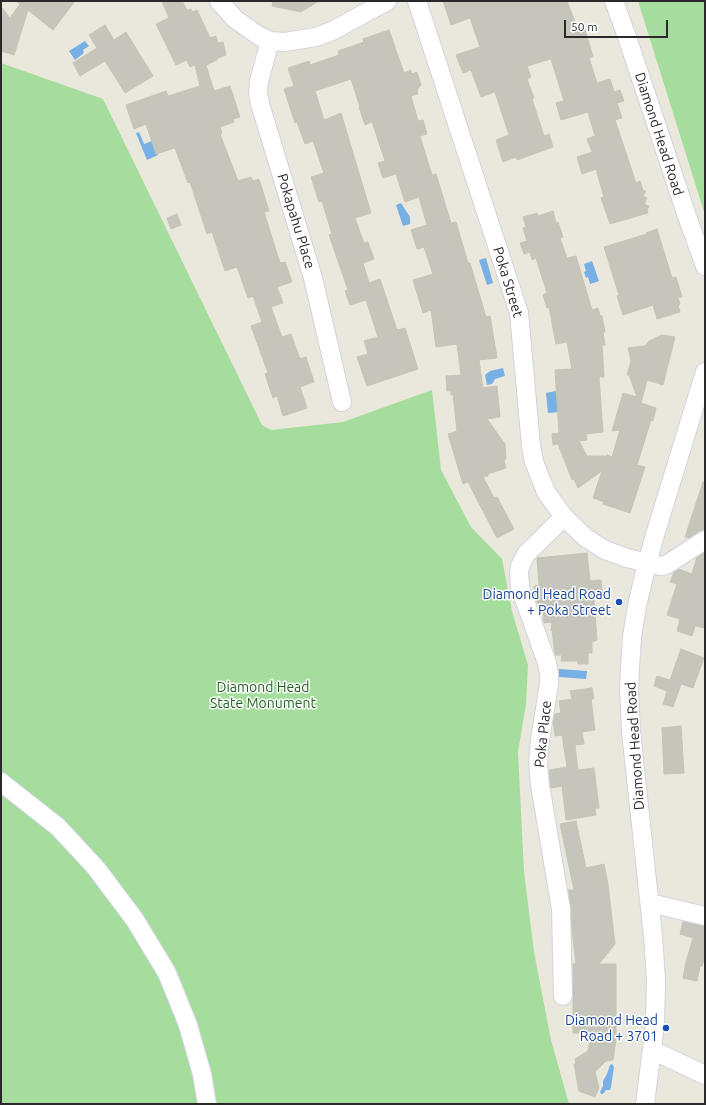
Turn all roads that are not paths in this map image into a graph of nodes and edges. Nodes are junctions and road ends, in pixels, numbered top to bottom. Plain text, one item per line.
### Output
1 (219, 1) edge
2 (387, 1) edge
3 (417, 1) edge
4 (614, 1) edge
5 (270, 41) junction
6 (705, 266) edge
7 (705, 372) edge
8 (342, 402) dead end
9 (564, 517) junction
10 (705, 540) edge
11 (648, 563) junction
12 (1, 782) edge
13 (650, 903) junction
14 (705, 916) edge
15 (563, 996) dead end
16 (652, 1050) junction
17 (705, 1076) edge
18 (207, 1104) edge
19 (645, 1104) edge

1 - 5 street
2 - 5 street
3 - 9 street, Poka Street
4 - 6 street, Diamond Head Road
5 - 8 street, Pokapahu Place
7 - 11 street, Diamond Head Road
9 - 11 street, Poka Street
9 - 15 street, Poka Place
10 - 11 street, Poka Street
11 - 13 street, Diamond Head Road
12 - 18 street
13 - 14 street
13 - 16 street, Diamond Head Road
16 - 17 street
16 - 19 street, Diamond Head Road

